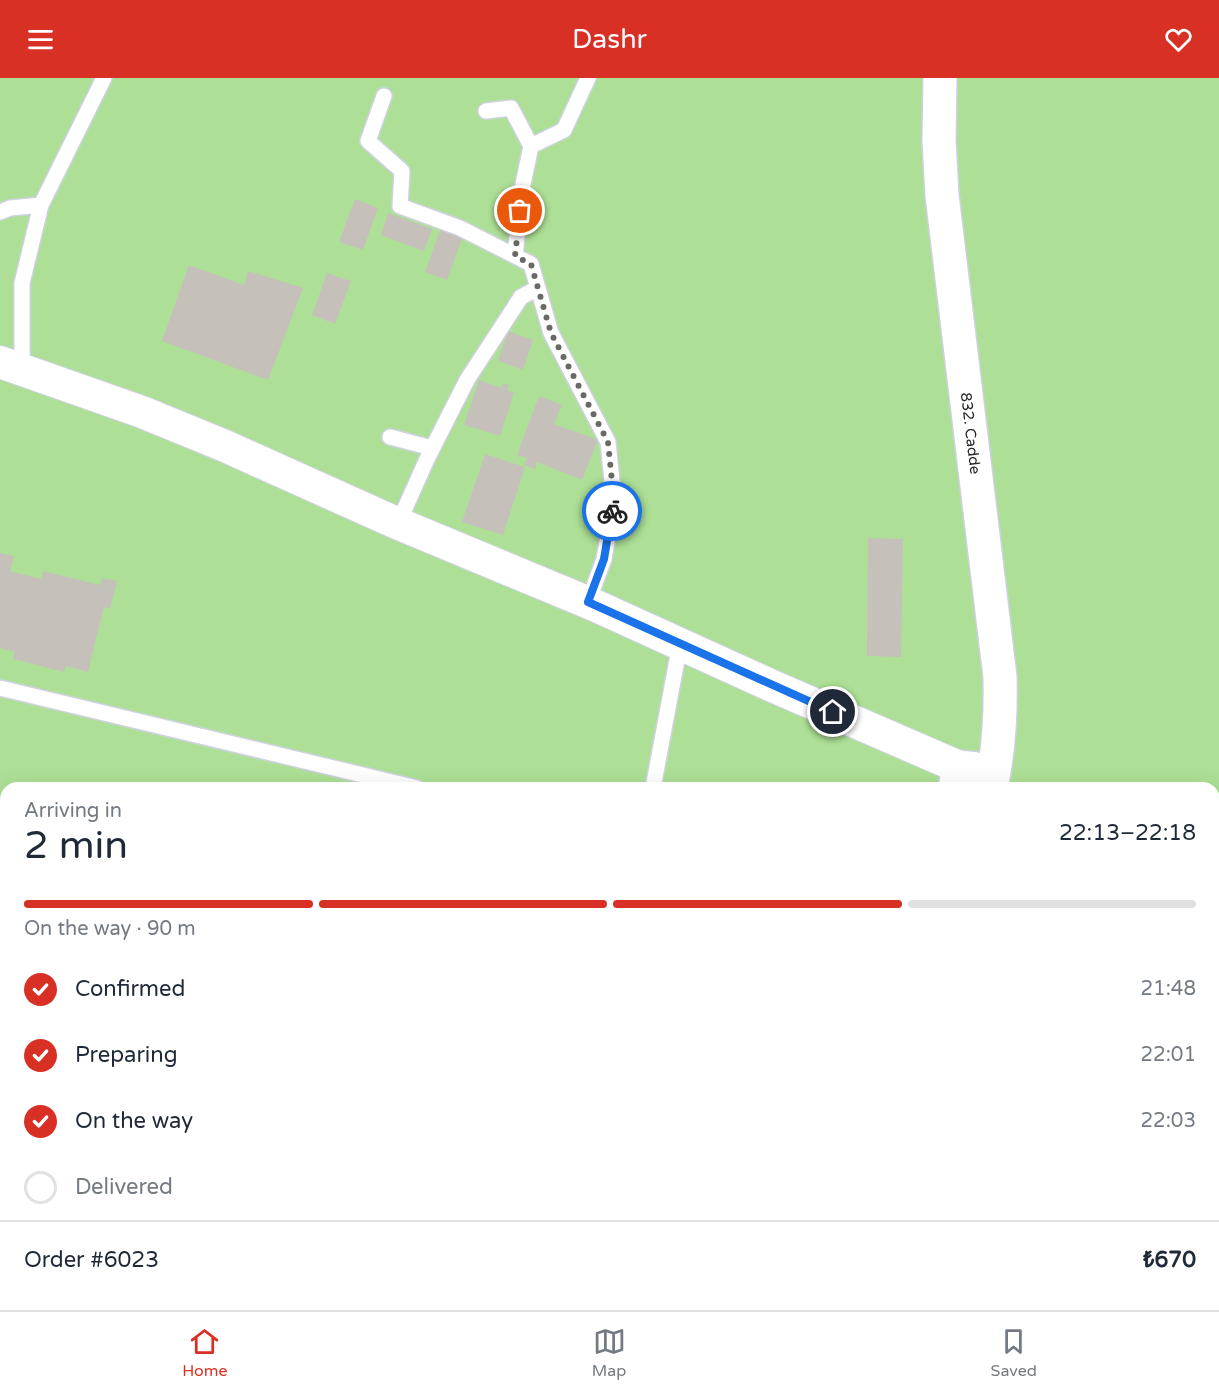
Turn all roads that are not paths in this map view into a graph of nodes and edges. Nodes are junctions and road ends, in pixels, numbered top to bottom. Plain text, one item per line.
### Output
1 (104, 78) edge
2 (588, 78) edge
3 (940, 78) edge
4 (384, 96) dead end
5 (486, 111) dead end
6 (531, 146) junction
7 (42, 205) junction
8 (0, 213) edge
9 (515, 256) junction
10 (538, 288) junction
11 (11, 365) edge
12 (390, 437) dead end
13 (432, 448) junction
14 (398, 524) junction
15 (588, 602) junction
16 (680, 644) junction
17 (0, 688) edge
18 (970, 778) edge
19 (392, 782) edge
20 (654, 782) edge

1 - 7 lane
2 - 6 lane
3 - 18 street, 832. Cadde
4 - 9 lane
5 - 6 lane
6 - 9 lane
7 - 8 lane
7 - 11 lane
9 - 10 lane
10 - 13 lane
10 - 15 lane
11 - 14 street
12 - 13 lane
13 - 14 lane
14 - 15 street
15 - 16 street
16 - 18 street
16 - 20 lane
17 - 19 lane

